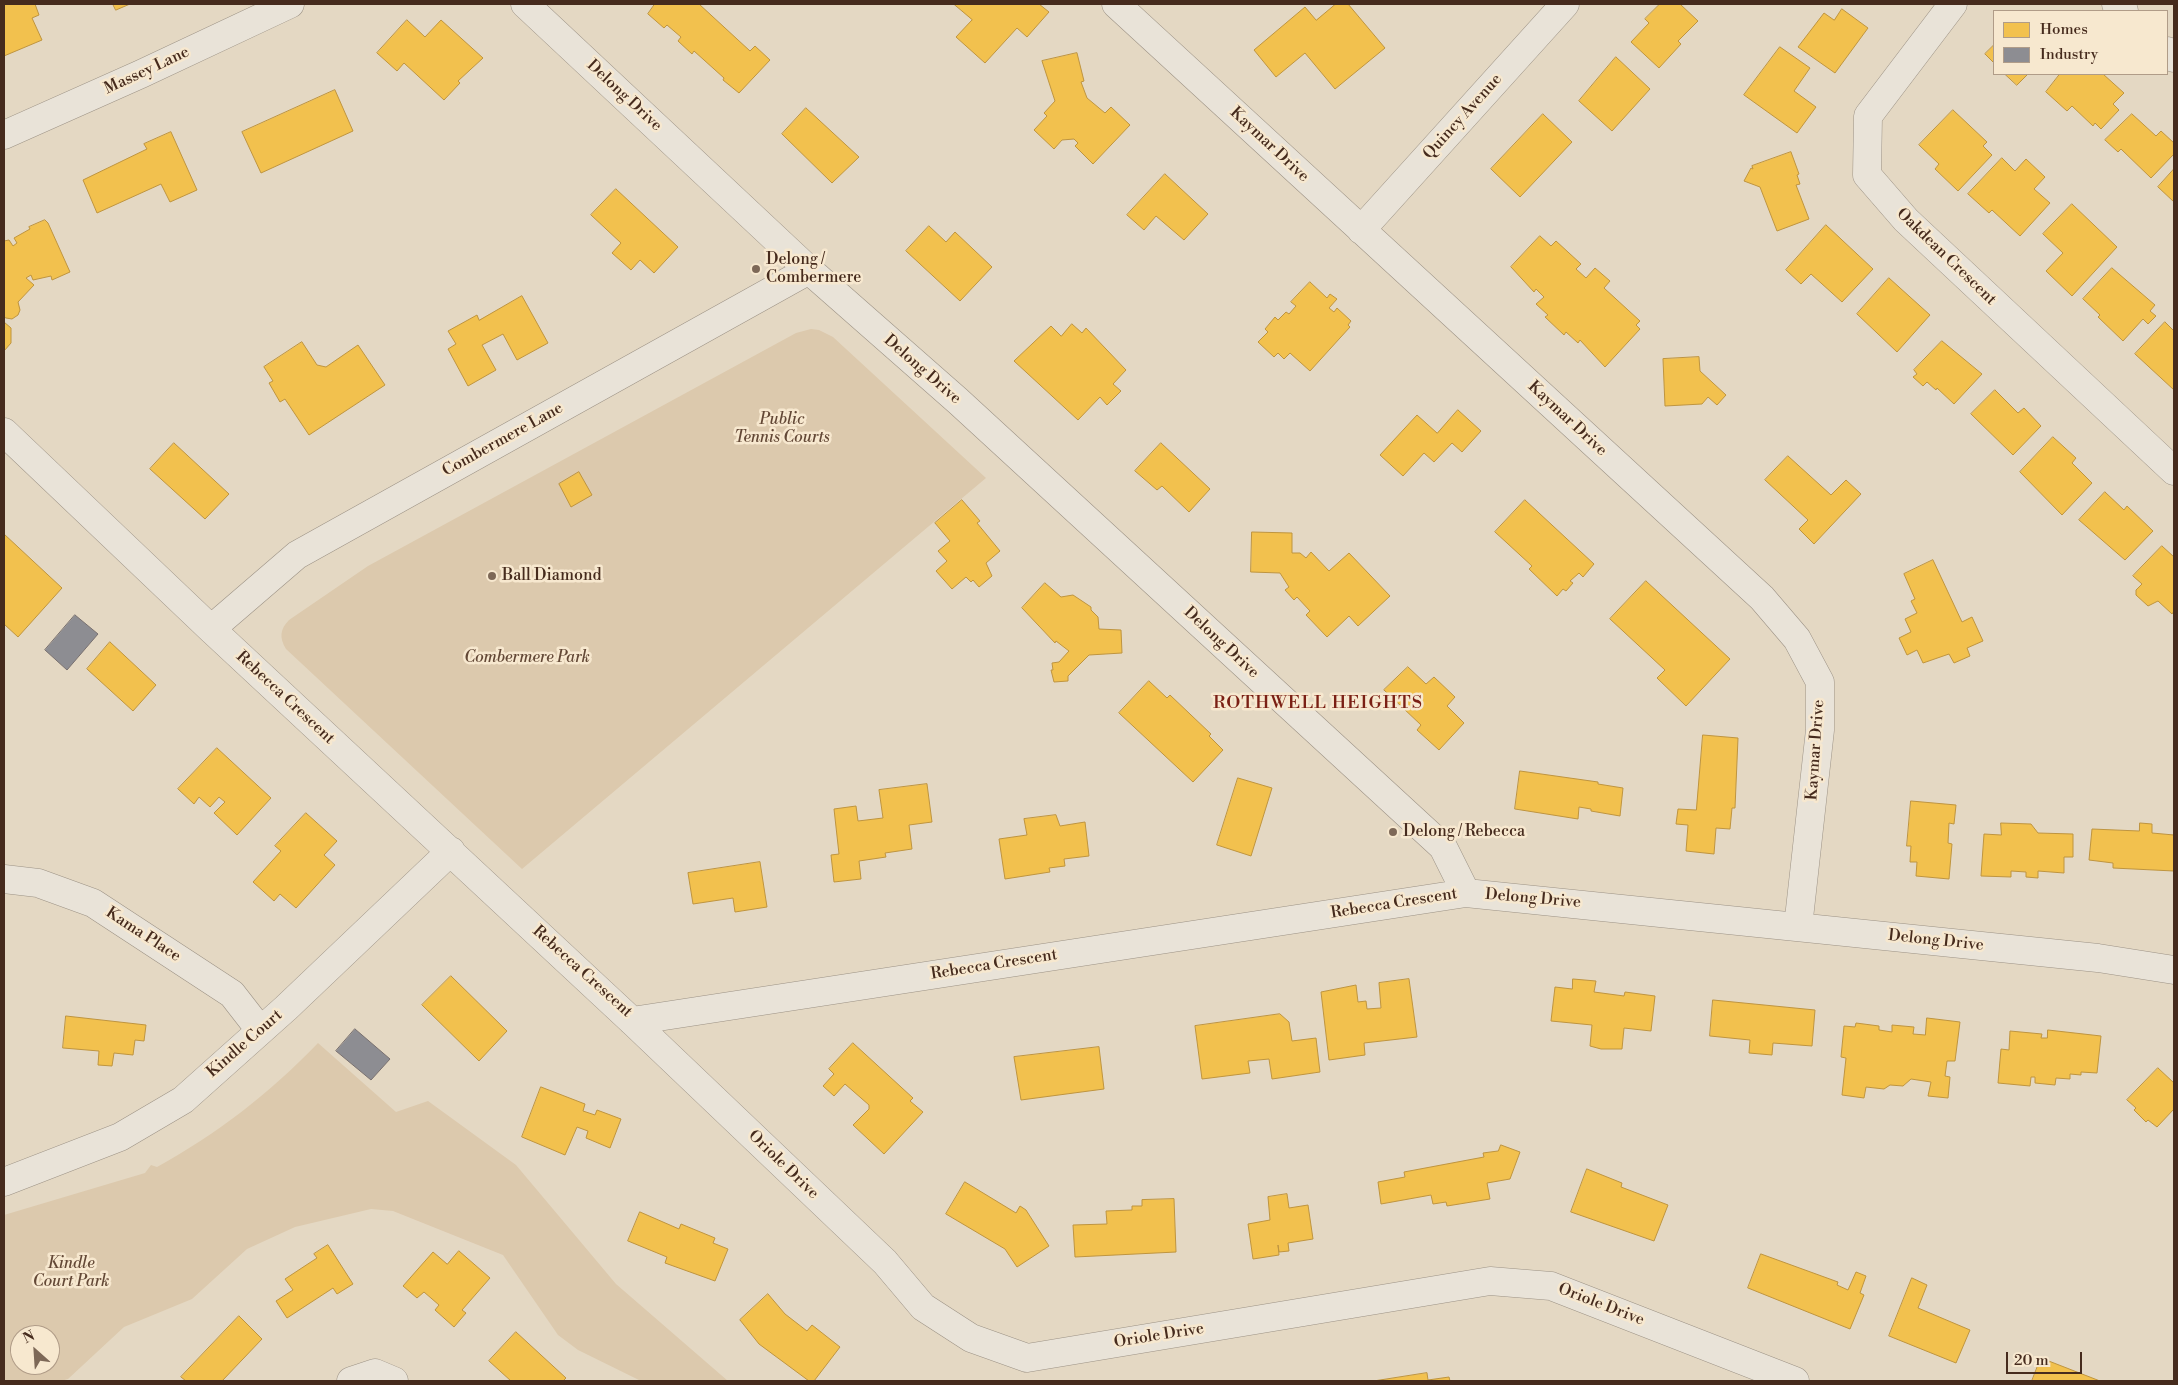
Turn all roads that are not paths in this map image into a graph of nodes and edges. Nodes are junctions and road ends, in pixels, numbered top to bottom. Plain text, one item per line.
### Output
1 (290, 4) edge
2 (525, 4) edge
3 (1116, 4) edge
4 (1565, 4) edge
5 (1952, 4) edge
6 (4, 135) edge
7 (1361, 230) junction
8 (808, 270) junction
9 (4, 432) edge
10 (2174, 471) edge
11 (211, 629) junction
12 (450, 851) junction
13 (4, 879) edge
14 (1466, 893) junction
15 (1798, 927) junction
16 (2174, 970) edge
17 (632, 1021) junction
18 (260, 1030) junction
19 (4, 1182) edge
20 (351, 1381) edge
21 (394, 1381) edge
22 (1795, 1381) edge

1 - 6 street, Massey Lane
2 - 8 street, Delong Drive
3 - 7 street, Kaymar Drive
4 - 7 street, Quincy Avenue
5 - 10 street, Oakdean Crescent
7 - 15 street, Kaymar Drive
8 - 11 street, Combermere Lane
8 - 14 street, Delong Drive
9 - 11 street, Rebecca Crescent
11 - 12 street, Rebecca Crescent
12 - 17 street, Rebecca Crescent
12 - 18 street, Kindle Court
13 - 18 street, Kama Place
14 - 15 street, Delong Drive
14 - 17 street, Rebecca Crescent
15 - 16 street, Delong Drive
17 - 22 street, Oriole Drive
18 - 19 street, Kindle Court
20 - 21 street

